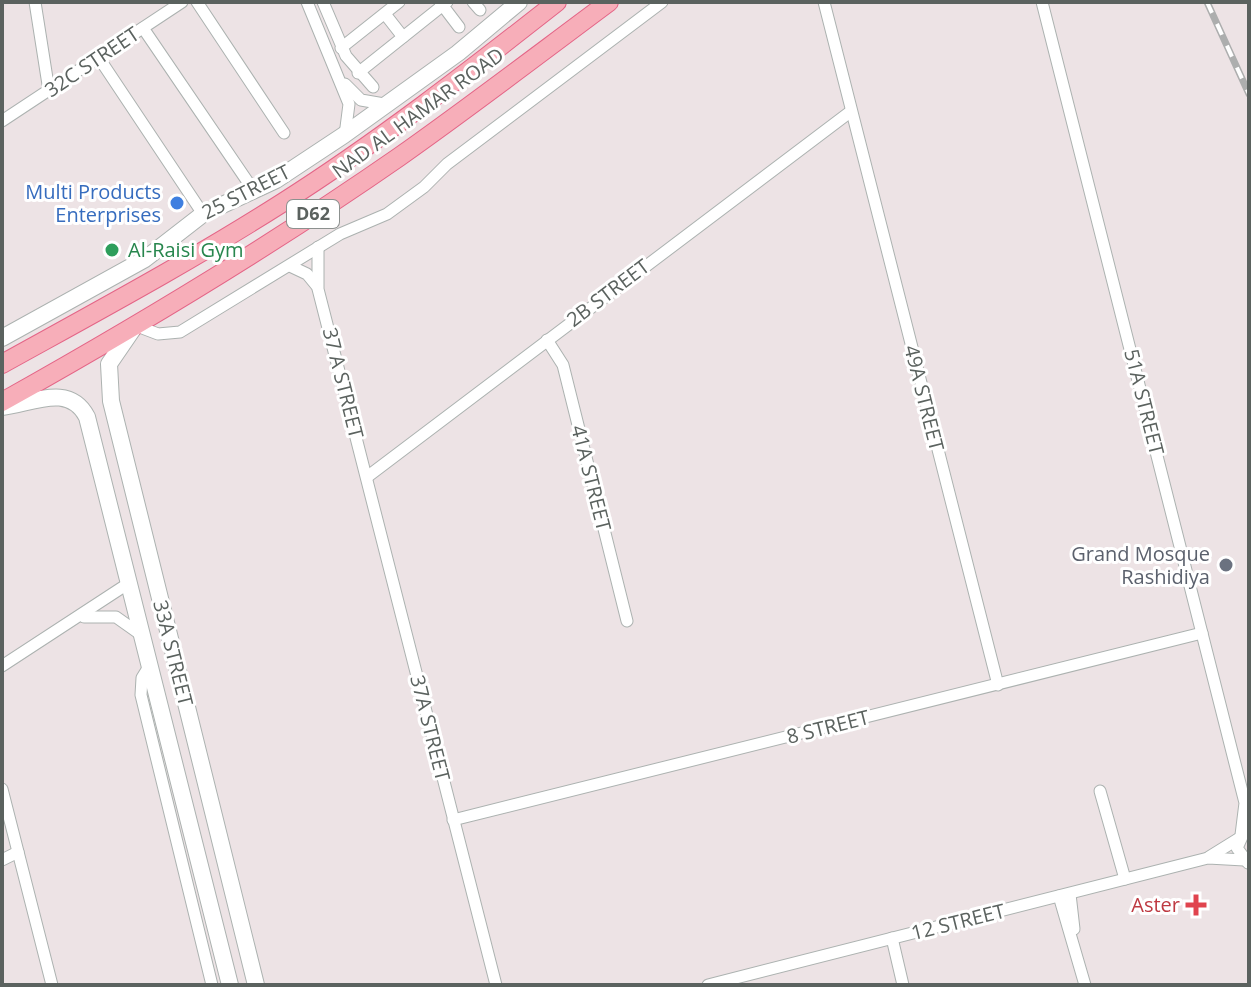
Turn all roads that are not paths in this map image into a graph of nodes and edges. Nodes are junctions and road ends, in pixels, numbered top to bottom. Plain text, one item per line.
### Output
1 (35, 2) edge
2 (182, 2) edge
3 (197, 2) edge
4 (307, 2) edge
5 (323, 2) edge
6 (519, 2) edge
7 (557, 2) edge
8 (609, 2) edge
9 (662, 2) edge
10 (824, 2) edge
11 (1042, 2) edge
12 (443, 3) edge
13 (391, 6) edge
14 (459, 27) dead end
15 (143, 28) junction
16 (403, 37) junction
17 (341, 48) junction
18 (99, 58) junction
19 (358, 73) junction
20 (337, 75) junction
21 (373, 87) dead end
22 (49, 91) junction
23 (388, 104) junction
24 (850, 112) junction
25 (2, 121) edge
26 (284, 133) dead end
27 (344, 135) junction
28 (254, 191) junction
29 (203, 214) junction
30 (318, 247) junction
31 (290, 266) junction
32 (318, 289) junction
33 (136, 326) junction
34 (2, 338) edge
35 (547, 340) junction
36 (2, 364) edge
37 (2, 404) edge
38 (367, 477) junction
39 (129, 583) junction
40 (79, 618) junction
41 (627, 621) dead end
42 (1202, 633) junction
43 (143, 637) junction
44 (150, 665) junction
45 (2, 666) edge
46 (998, 685) junction
47 (188, 712) junction
48 (2, 789) edge
49 (1100, 791) dead end
50 (1247, 805) edge
51 (453, 820) junction
52 (1243, 834) edge
53 (16, 846) junction
54 (2, 849) edge
55 (1208, 858) junction
56 (2, 860) edge
57 (1246, 862) edge
58 (1125, 879) junction
59 (1065, 895) junction
60 (892, 938) junction
61 (494, 983) edge
62 (720, 983) edge
63 (52, 985) edge
64 (212, 985) edge
65 (230, 985) edge
66 (256, 985) edge
67 (903, 985) edge
68 (1085, 985) edge

1 - 22 street
2 - 15 street, 32C STREET
3 - 26 street
4 - 20 street
5 - 17 street
6 - 23 street, 25 STREET
7 - 36 main road, NAD AL HAMAR ROAD / D62
8 - 33 main road, NAD AL HAMAR ROAD / D62
9 - 30 street
10 - 24 street, 49A STREET
11 - 42 street, 51A STREET
12 - 14 street
12 - 16 street
13 - 16 street
13 - 17 street
15 - 18 street, 32C STREET
15 - 28 street
16 - 19 street
17 - 19 street
18 - 22 street, 32C STREET
18 - 29 street
19 - 21 street
20 - 23 street
20 - 27 street
22 - 25 street, 32C STREET
23 - 27 street, 25 STREET
24 - 35 street, 2B STREET
24 - 46 street, 49A STREET
27 - 28 street, 25 STREET
28 - 29 street, 25 STREET
29 - 34 street, 25 STREET
30 - 31 street
30 - 32 street, 37 A STREET
31 - 32 street
31 - 33 street
32 - 38 street, 37 A STREET
33 - 37 main road, NAD AL HAMAR ROAD / D62
33 - 47 street, 33A STREET
35 - 38 street, 2B STREET
35 - 41 street, 41A STREET
37 - 39 street, 33A STREET
38 - 51 street, 37A STREET
39 - 40 street
39 - 43 street, 33A STREET
39 - 47 street
40 - 43 street
40 - 45 street
42 - 46 street, 8 STREET
42 - 50 street, 51A STREET
43 - 44 street, 33A STREET
44 - 64 street
44 - 65 street, 33A STREET
46 - 51 street, 8 STREET
47 - 66 street, 33A STREET
48 - 53 street
49 - 58 street
50 - 52 street, 51A STREET
51 - 61 street, 37A STREET
52 - 55 street, 12 STREET
52 - 57 street
53 - 54 street
53 - 56 street
53 - 63 street
55 - 57 street, 12 STREET
55 - 58 street, 12 STREET
58 - 59 street, 12 STREET
59 - 60 street, 12 STREET
59 - 68 street
60 - 62 street, 12 STREET
60 - 67 street

